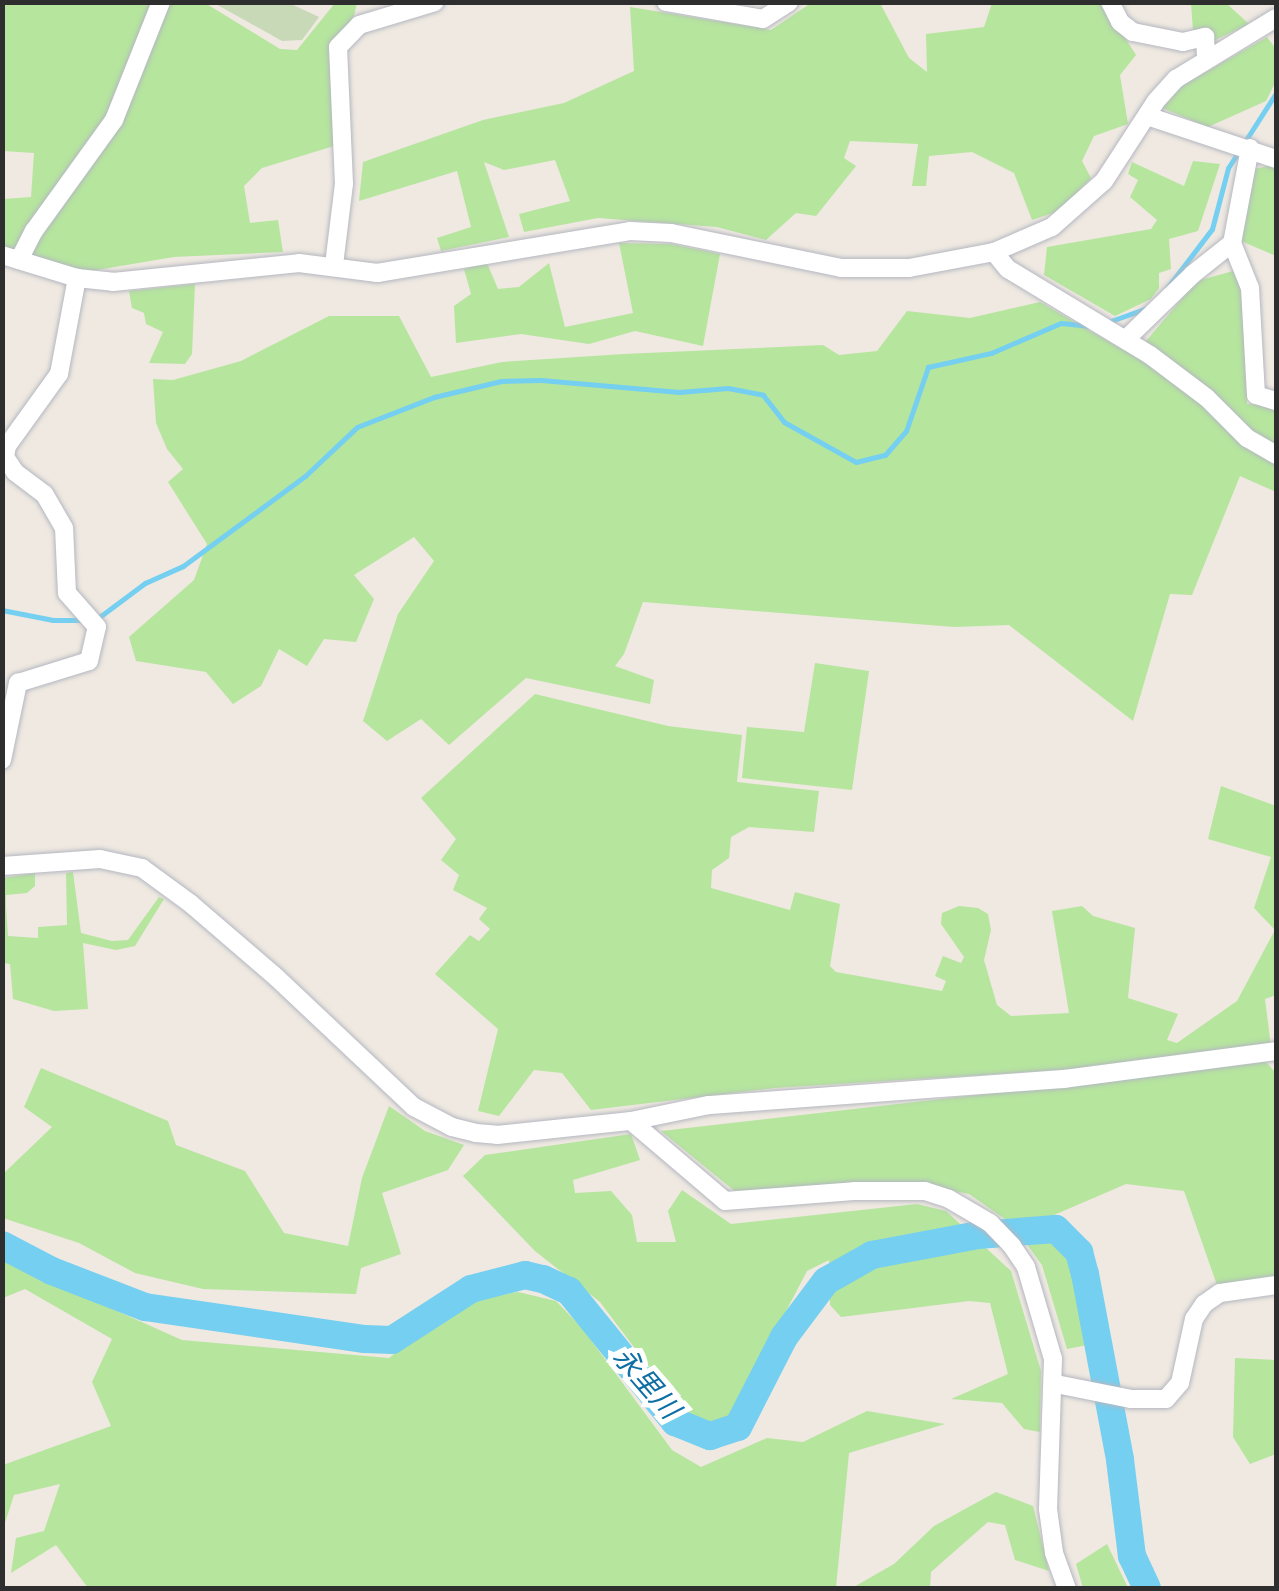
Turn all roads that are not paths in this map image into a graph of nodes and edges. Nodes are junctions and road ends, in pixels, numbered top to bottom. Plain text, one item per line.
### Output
1 (162, 2) edge
2 (364, 2) edge
3 (435, 2) edge
4 (666, 2) edge
5 (789, 2) edge
6 (1110, 2) edge
7 (1276, 18) edge
8 (359, 25) junction
9 (1206, 58) junction
10 (1147, 116) junction
11 (1243, 146) junction
12 (1276, 159) edge
13 (1232, 244) junction
14 (994, 252) junction
15 (11, 258) edge
16 (334, 265) junction
17 (77, 278) junction
18 (1126, 339) junction
19 (1276, 401) edge
20 (1276, 454) edge
21 (2, 760) edge
22 (2, 866) edge
23 (1276, 1052) edge
24 (631, 1121) junction
25 (1276, 1285) edge
26 (1064, 1385) junction
27 (1068, 1588) edge

1 - 15 street
2 - 8 street
3 - 8 street
4 - 5 street
6 - 9 street
7 - 9 street
8 - 16 street
9 - 10 street
10 - 11 street
10 - 14 street
11 - 12 street
11 - 13 street
13 - 18 street
13 - 19 street
14 - 16 street
14 - 18 street
15 - 17 street
16 - 17 street
17 - 21 street
18 - 20 street
22 - 24 street
23 - 24 street
24 - 26 street
25 - 26 street
26 - 27 street

